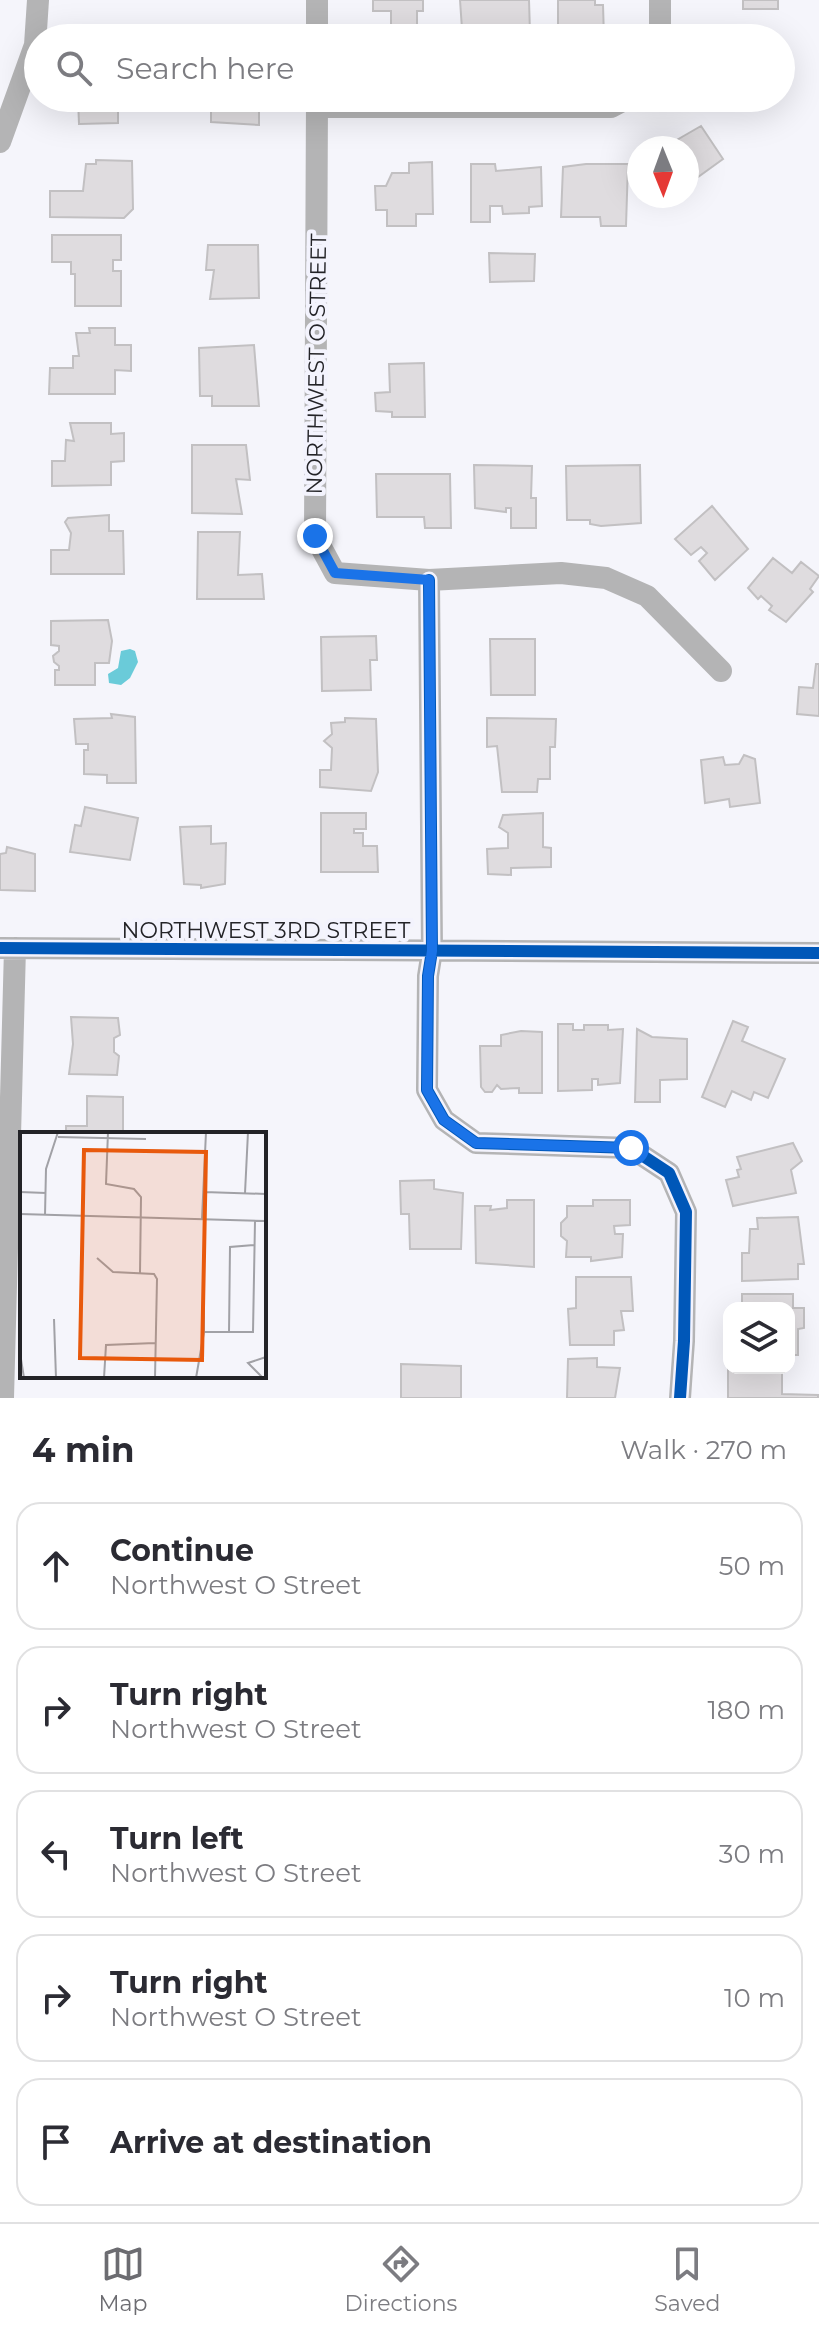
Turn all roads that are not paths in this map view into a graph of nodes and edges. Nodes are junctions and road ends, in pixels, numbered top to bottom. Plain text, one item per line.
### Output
1 (38, 0) edge
2 (317, 0) edge
3 (660, 0) edge
4 (36, 24) edge
5 (317, 24) edge
6 (660, 24) edge
7 (24, 75) edge
8 (317, 112) edge
9 (0, 142) edge
10 (429, 580) junction
11 (721, 671) dead end
12 (8, 948) edge
13 (432, 951) junction
14 (819, 953) edge
15 (4, 1130) edge
16 (3, 1398) edge
17 (680, 1398) edge

1 - 4 street
2 - 5 street
3 - 6 street
7 - 9 street
8 - 10 street, NORTHWEST O STREET
10 - 11 street
10 - 13 street
12 - 13 street, NORTHWEST 3RD STREET
12 - 15 street
13 - 14 street, NORTHWEST 3RD STREET
13 - 17 street
15 - 16 street

